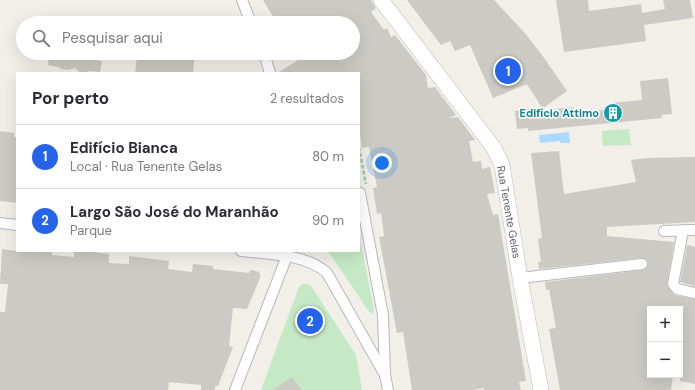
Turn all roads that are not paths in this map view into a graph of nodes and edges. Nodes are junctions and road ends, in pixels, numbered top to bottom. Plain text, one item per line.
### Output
1 (242, 0) edge
2 (381, 0) edge
3 (248, 16) edge
4 (266, 60) edge
5 (270, 72) edge
6 (360, 193) edge
7 (0, 223) edge
8 (16, 225) edge
9 (683, 230) junction
10 (695, 230) edge
11 (664, 231) dead end
12 (256, 252) edge
13 (287, 254) edge
14 (642, 264) dead end
15 (520, 278) junction
16 (695, 293) edge
17 (385, 375) junction
18 (235, 390) edge
19 (388, 390) edge
20 (541, 390) edge

1 - 3 street
2 - 15 street, Rua Tenente Gelas
4 - 5 street
6 - 17 street
7 - 8 street
9 - 10 street
9 - 11 street
9 - 16 street
12 - 13 street
13 - 17 street
13 - 18 street
14 - 15 street
15 - 20 street, Rua Tenente Gelas
17 - 19 street

